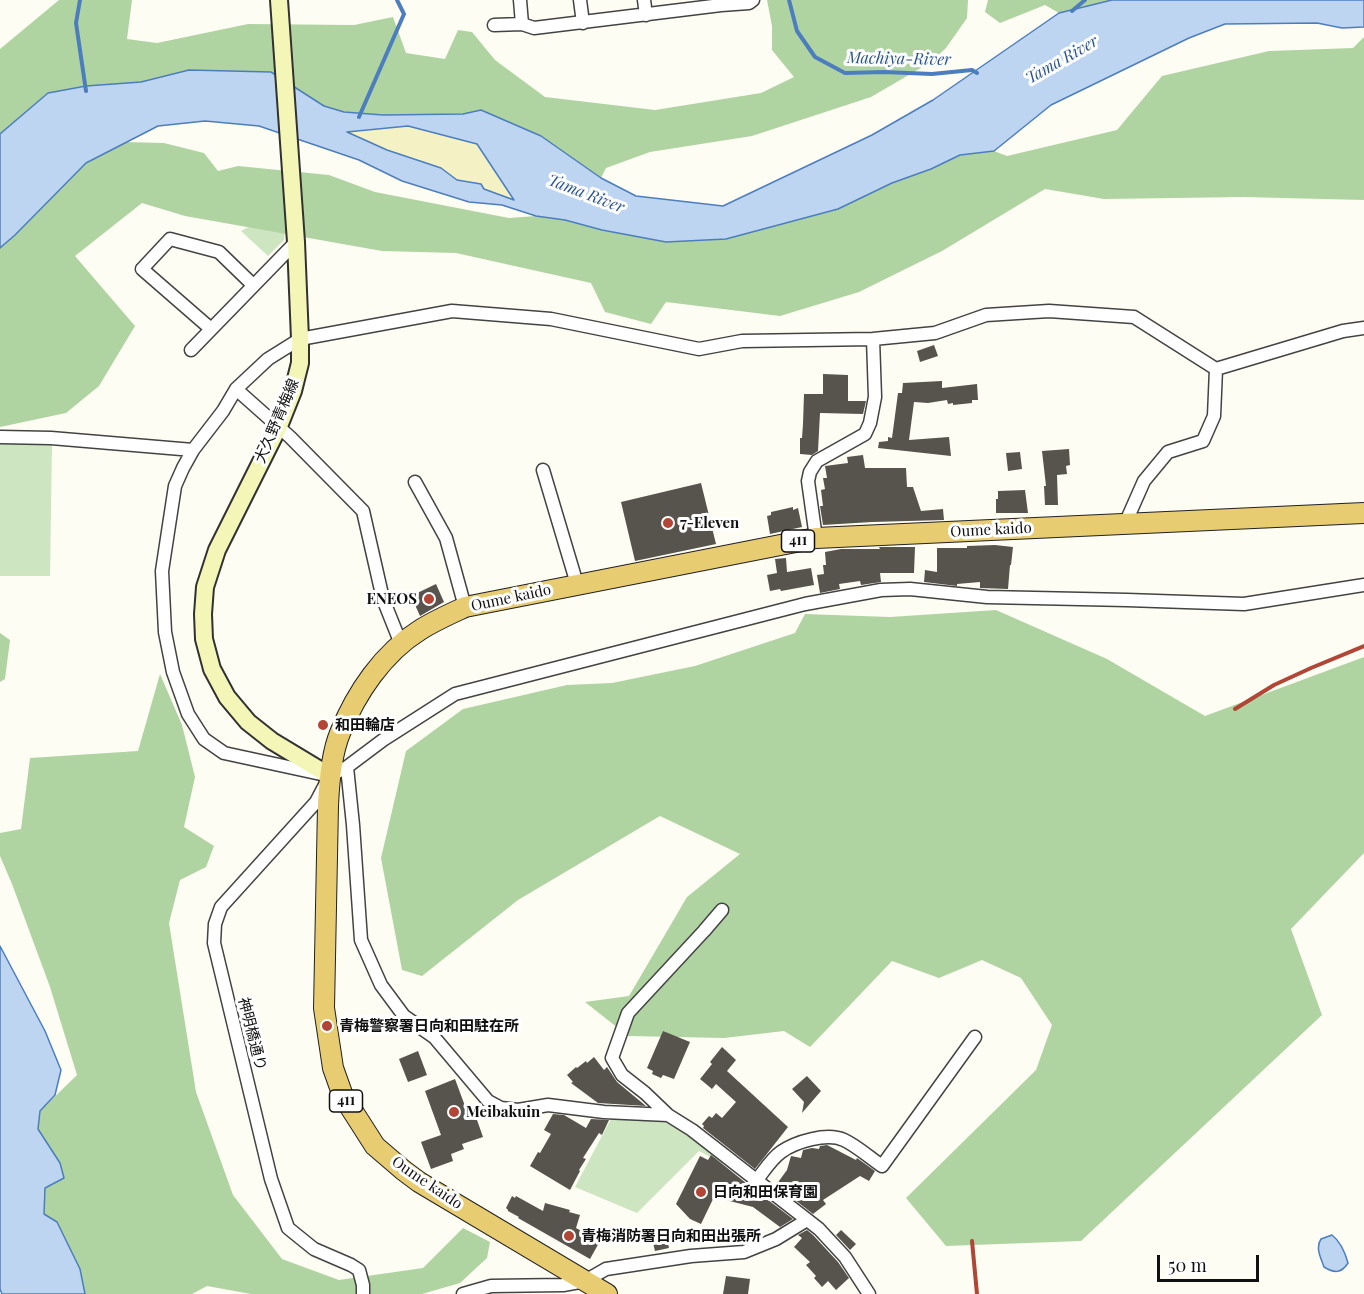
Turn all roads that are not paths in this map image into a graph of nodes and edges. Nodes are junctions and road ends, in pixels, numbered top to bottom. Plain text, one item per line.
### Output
1 (279, 0) edge
2 (520, 0) edge
3 (580, 0) edge
4 (644, 0) edge
5 (753, 0) edge
6 (646, 15) junction
7 (583, 23) junction
8 (522, 24) junction
9 (494, 25) dead end
10 (295, 236) junction
11 (253, 285) junction
12 (1364, 328) edge
13 (211, 329) junction
14 (300, 339) junction
15 (873, 339) junction
16 (190, 350) dead end
17 (1216, 369) junction
18 (236, 389) junction
19 (279, 426) junction
20 (0, 437) edge
21 (193, 450) junction
22 (543, 470) dead end
23 (415, 482) dead end
24 (1364, 513) edge
25 (1125, 524) junction
26 (816, 538) junction
27 (577, 584) junction
28 (1364, 585) edge
29 (465, 607) junction
30 (401, 644) junction
31 (338, 771) junction
32 (722, 910) dead end
33 (975, 1037) dead end
34 (668, 1115) junction
35 (756, 1181) junction
36 (807, 1220) junction
37 (585, 1281) junction
38 (477, 1292) edge
39 (363, 1294) edge
40 (463, 1294) edge
41 (607, 1294) edge
42 (869, 1294) edge

1 - 10 main road, 大久野青梅線
2 - 8 street
3 - 7 street
4 - 6 street
5 - 6 street
6 - 7 street
7 - 8 street
8 - 9 street
10 - 11 street
10 - 14 main road, 大久野青梅線
11 - 13 street
11 - 13 street
12 - 17 street
13 - 16 street
14 - 15 street
14 - 18 street
14 - 19 main road, 大久野青梅線
15 - 17 street
15 - 26 street
17 - 25 street
18 - 19 street
18 - 21 street
19 - 30 street
19 - 31 main road, 大久野青梅線
20 - 21 street
21 - 31 street
22 - 27 street
23 - 29 street
24 - 25 highway, Oume kaido / 411
25 - 26 highway, Oume kaido / 411
26 - 27 highway, Oume kaido / 411
27 - 29 highway, Oume kaido / 411
28 - 31 street
29 - 30 highway, Oume kaido / 411
30 - 31 highway, Oume kaido / 411
31 - 34 street
31 - 37 highway, Oume kaido / 411
31 - 39 street, 神明橋通り
32 - 34 street
33 - 35 street
34 - 35 street
35 - 36 street
36 - 37 street
36 - 42 street
37 - 38 street
37 - 41 highway, Oume kaido / 411
38 - 40 street

